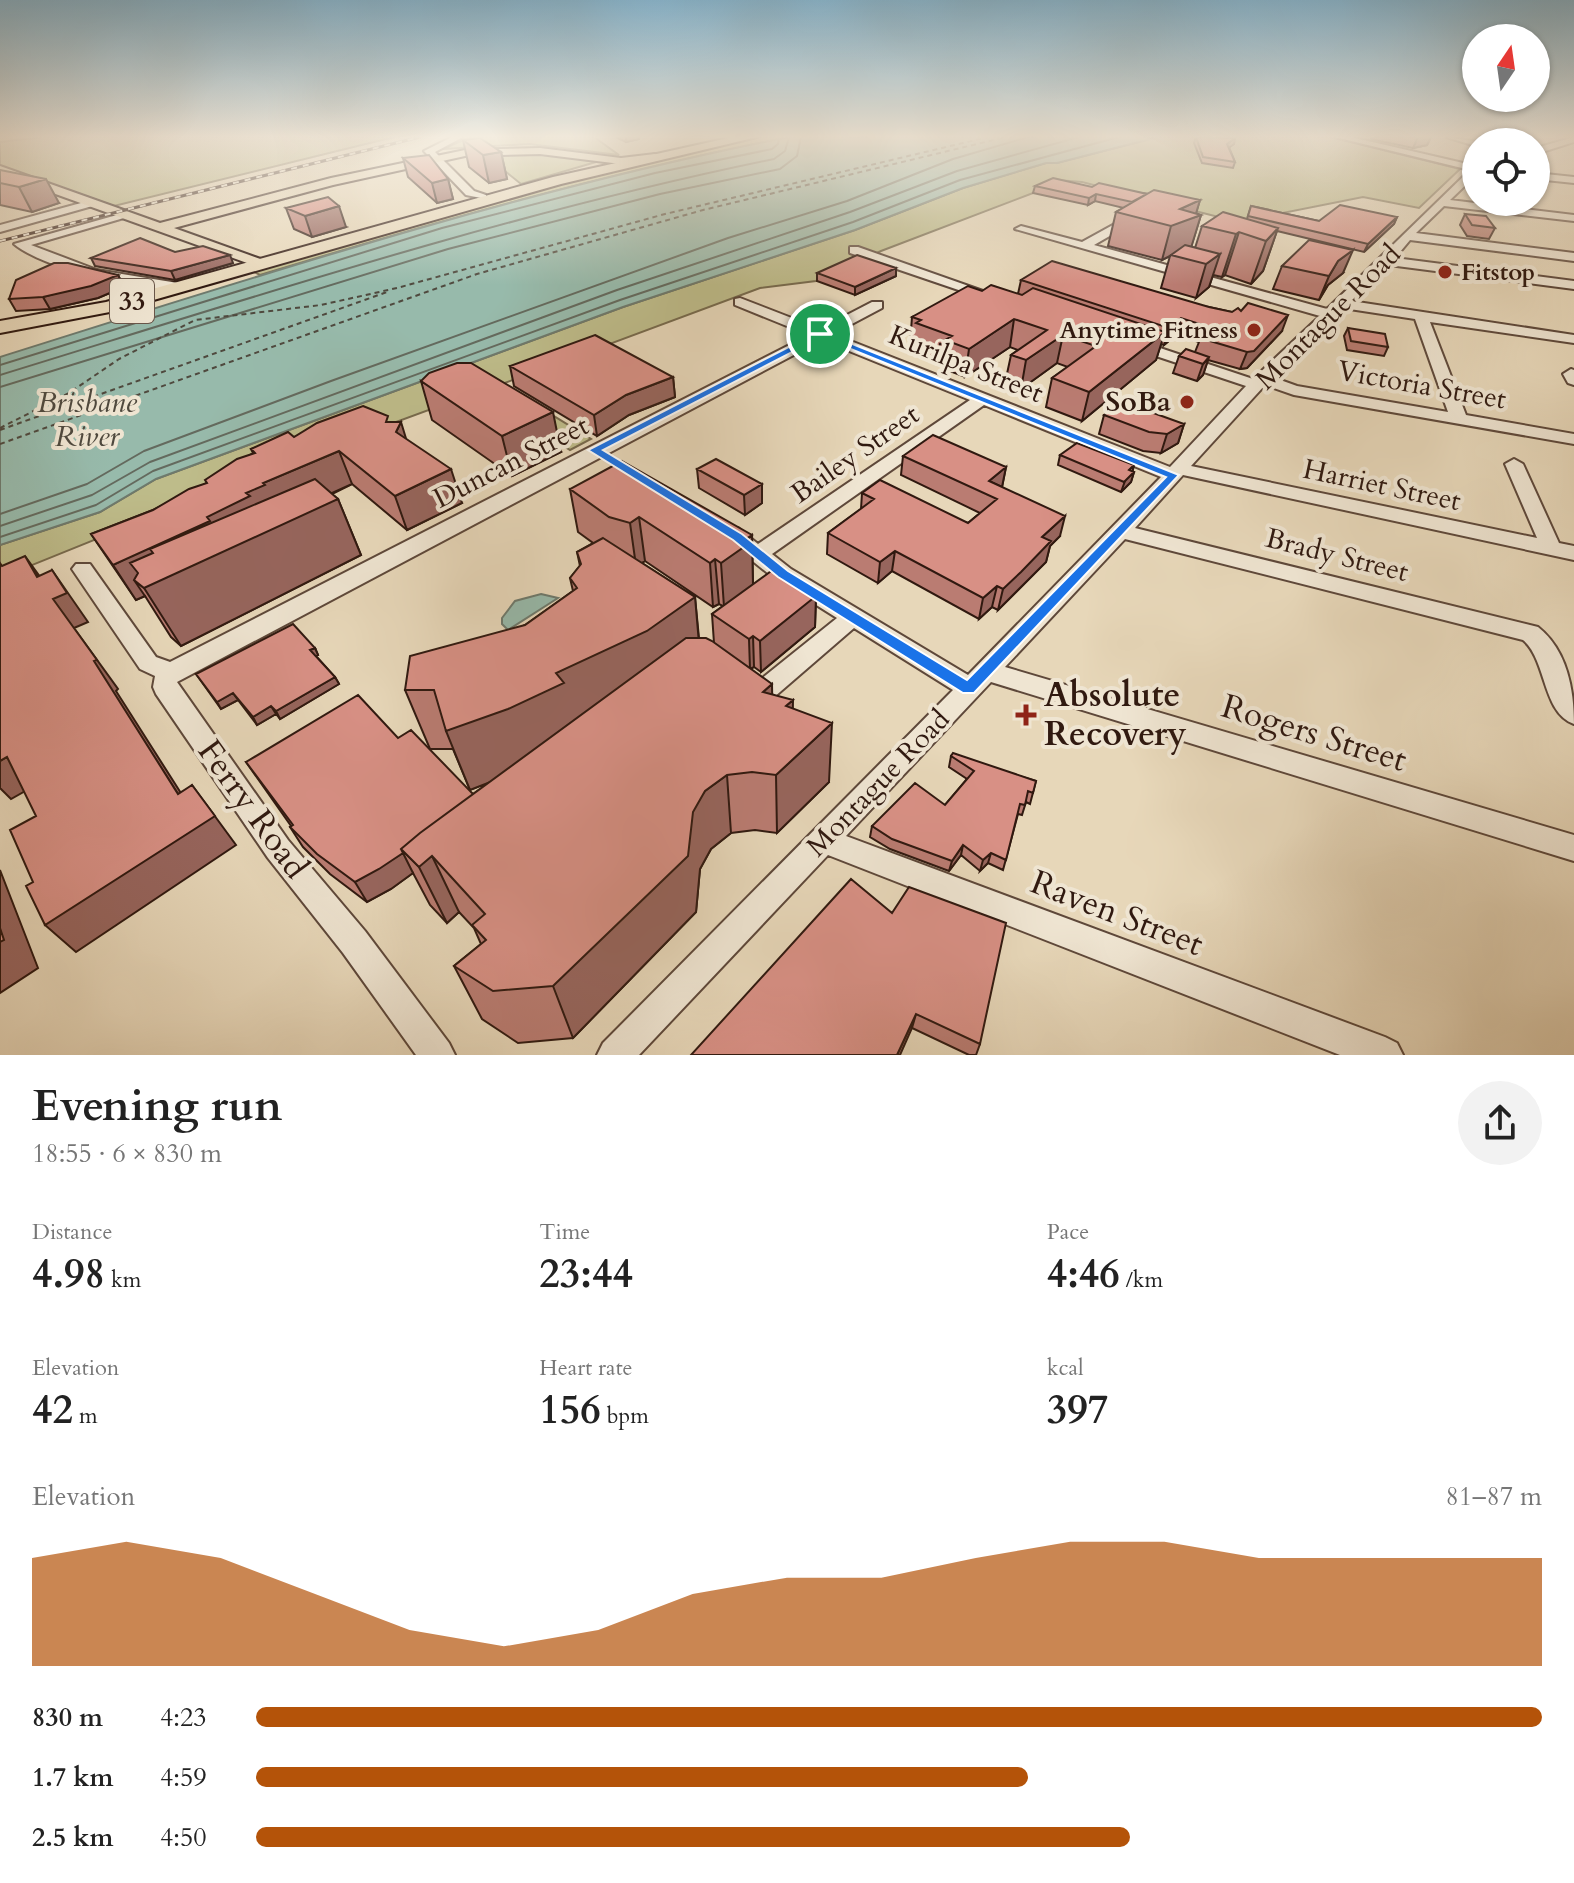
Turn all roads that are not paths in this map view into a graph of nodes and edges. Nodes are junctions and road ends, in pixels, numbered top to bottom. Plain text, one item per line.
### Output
1 (45, 186) edge
2 (318, 186) edge
3 (321, 186) edge
4 (464, 186) edge
5 (517, 186) edge
6 (541, 186) edge
7 (1458, 186) edge
8 (482, 197) junction
9 (89, 202) junction
10 (1441, 202) junction
11 (132, 216) junction
12 (1135, 217) edge
13 (1574, 218) edge
14 (6, 224) edge
15 (168, 226) junction
16 (1021, 229) dead end
17 (1409, 236) junction
18 (1084, 246) junction
19 (854, 250) dead end
20 (1574, 257) edge
21 (1386, 261) junction
22 (258, 263) junction
23 (1574, 285) edge
24 (136, 288) junction
25 (1003, 300) edge
26 (740, 302) dead end
27 (877, 305) dead end
28 (1335, 309) junction
29 (1421, 317) junction
30 (0, 324) edge
31 (820, 334) junction
32 (1574, 339) edge
33 (1123, 340) edge
34 (1259, 382) junction
35 (982, 399) junction
36 (1458, 417) junction
37 (1574, 439) edge
38 (594, 450) junction
39 (616, 464) edge
40 (1514, 464) dead end
41 (1176, 472) junction
42 (711, 521) edge
43 (1121, 530) junction
44 (1551, 548) junction
45 (1574, 553) edge
46 (758, 554) junction
47 (83, 569) dead end
48 (853, 617) junction
49 (171, 672) junction
50 (979, 678) junction
51 (724, 690) edge
52 (1574, 714) edge
53 (823, 840) junction
54 (1574, 848) edge
55 (437, 1055) edge
56 (615, 1055) edge
57 (1385, 1055) edge

1 - 9 main road
2 - 15 main road
3 - 15 main road
4 - 8 street
5 - 8 highway, 33
6 - 22 highway, 33
7 - 10 street, Montague Road
8 - 22 highway, 33
9 - 11 main road
9 - 14 street
10 - 13 street
10 - 17 street, Montague Road
11 - 15 main road
11 - 15 main road
11 - 24 street
12 - 18 street
15 - 22 main road
16 - 18 street
17 - 20 street
17 - 21 street, Montague Road
18 - 28 street
19 - 25 street
21 - 23 street
21 - 28 street, Montague Road
22 - 24 highway, 33
22 - 30 highway, 33
24 - 30 highway, 33
26 - 31 street, Kurilpa Street
27 - 31 street, Duncan Street
28 - 29 street
28 - 34 street, Montague Road
29 - 32 street
29 - 36 street
31 - 35 street, Kurilpa Street
31 - 38 street, Duncan Street
33 - 34 street, Victoria Street
34 - 36 street, Victoria Street
34 - 41 street, Montague Road
35 - 41 street, Kurilpa Street
35 - 46 street, Bailey Street
36 - 37 street, Victoria Street
38 - 39 street
38 - 49 street, Duncan Street
40 - 44 street
41 - 43 street, Montague Road
41 - 44 street, Harriet Street
42 - 46 street, Rogers Street
43 - 50 street, Montague Road
43 - 52 street, Brady Street
44 - 45 street, Harriet Street
46 - 48 street, Rogers Street
47 - 49 street
48 - 50 street, Rogers Street
48 - 51 street
49 - 55 street, Ferry Road
50 - 53 street, Montague Road
50 - 54 street, Rogers Street
53 - 56 street, Montague Road
53 - 57 street, Raven Street

